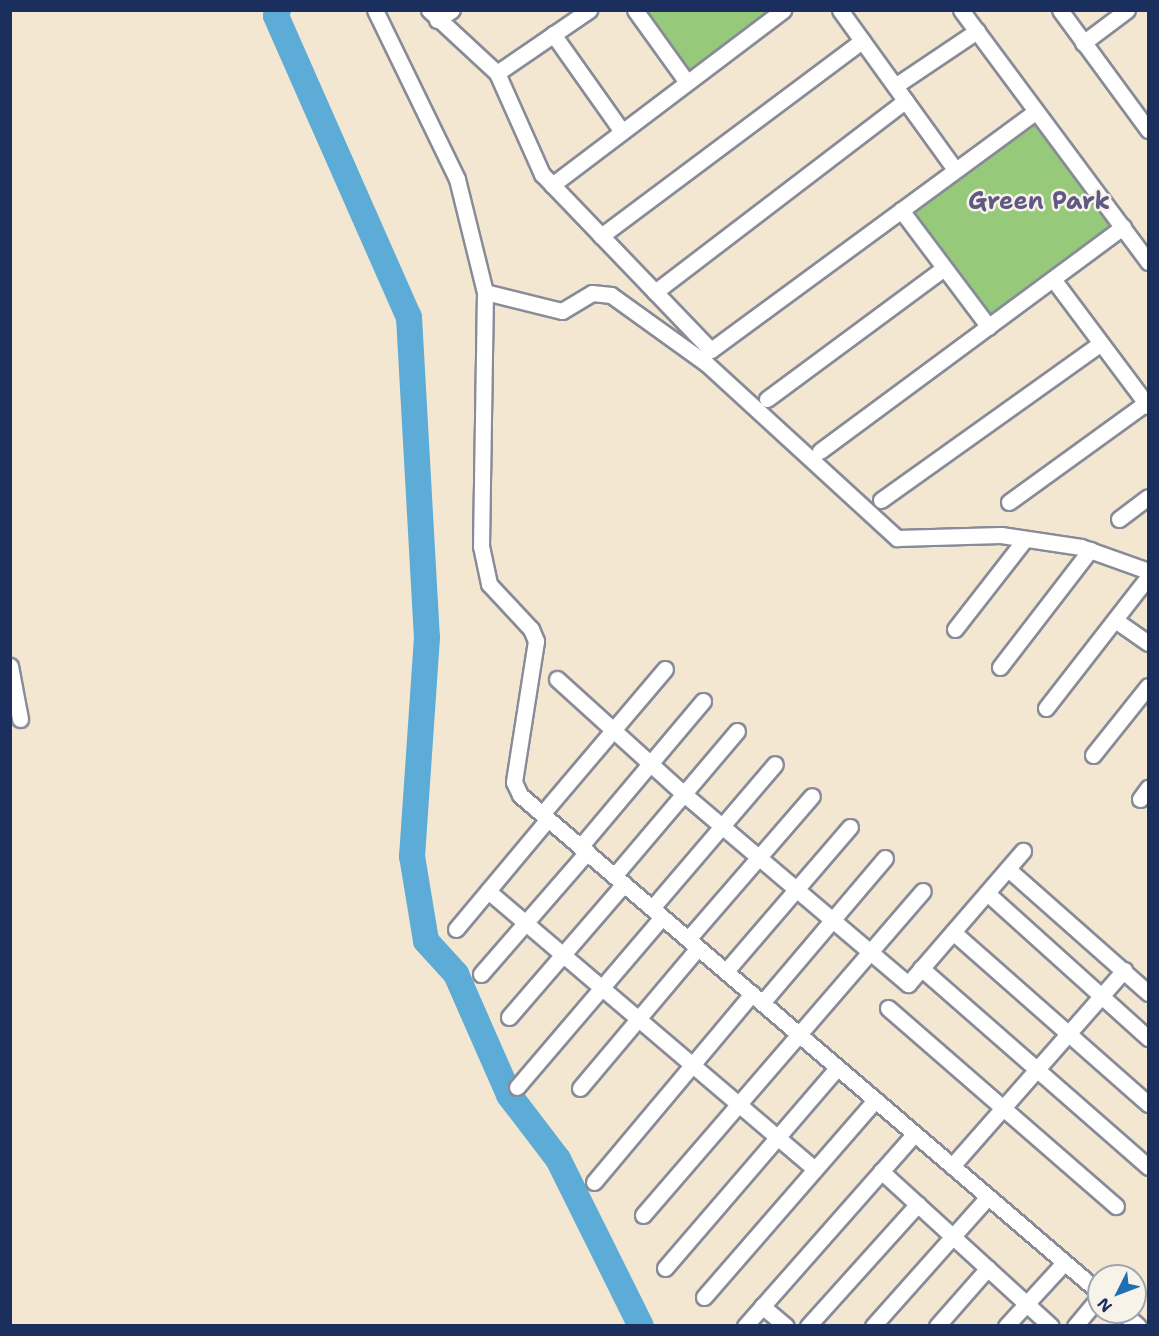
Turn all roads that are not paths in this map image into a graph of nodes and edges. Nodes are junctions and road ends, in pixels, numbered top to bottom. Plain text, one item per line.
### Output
1 (375, 10) edge
2 (452, 10) edge
3 (589, 10) edge
4 (635, 10) edge
5 (840, 10) edge
6 (961, 10) edge
7 (1060, 10) edge
8 (1127, 10) edge
9 (773, 14) edge
10 (433, 15) edge
11 (977, 32) junction
12 (553, 34) junction
13 (862, 41) junction
14 (1083, 43) junction
15 (497, 73) junction
16 (686, 81) junction
17 (895, 86) junction
18 (905, 101) junction
19 (1036, 111) junction
20 (1146, 120) edge
21 (621, 130) junction
22 (954, 168) junction
23 (552, 184) junction
24 (901, 210) junction
25 (1123, 227) junction
26 (601, 236) junction
27 (1149, 262) edge
28 (944, 267) junction
29 (1053, 279) junction
30 (485, 292) junction
31 (655, 292) junction
32 (989, 327) junction
33 (1101, 343) junction
34 (767, 399) dead end
35 (1147, 404) edge
36 (820, 451) dead end
37 (1149, 497) edge
38 (881, 500) dead end
39 (1009, 502) dead end
40 (1119, 519) dead end
41 (1025, 538) junction
42 (1090, 550) junction
43 (1149, 571) edge
44 (1149, 577) edge
45 (1114, 620) junction
46 (955, 629) dead end
47 (1149, 642) edge
48 (10, 666) edge
49 (1000, 667) dead end
50 (665, 669) dead end
51 (557, 679) dead end
52 (1149, 686) edge
53 (703, 701) dead end
54 (1046, 708) dead end
55 (20, 719) dead end
56 (615, 729) junction
57 (737, 731) dead end
58 (1093, 755) dead end
59 (652, 762) junction
60 (775, 764) dead end
61 (684, 794) junction
62 (813, 796) dead end
63 (545, 817) junction
64 (722, 826) junction
65 (850, 827) dead end
66 (583, 850) junction
67 (1023, 851) dead end
68 (759, 858) junction
69 (885, 858) dead end
70 (1008, 869) junction
71 (619, 880) junction
72 (488, 891) junction
73 (796, 891) junction
74 (923, 891) dead end
75 (987, 893) junction
76 (657, 912) junction
77 (835, 919) junction
78 (526, 925) junction
79 (456, 929) dead end
80 (953, 932) junction
81 (693, 944) junction
82 (870, 952) junction
83 (562, 957) junction
84 (921, 968) junction
85 (1124, 970) junction
86 (726, 971) junction
87 (482, 974) dead end
88 (601, 989) junction
89 (1149, 993) edge
90 (1100, 995) junction
91 (757, 999) junction
92 (888, 1008) dead end
93 (509, 1017) dead end
94 (638, 1019) junction
95 (1066, 1033) junction
96 (798, 1034) junction
97 (1149, 1038) edge
98 (694, 1065) junction
99 (837, 1068) junction
100 (1036, 1071) junction
101 (517, 1087) dead end
102 (580, 1088) dead end
103 (875, 1100) junction
104 (739, 1102) junction
105 (1149, 1104) edge
106 (1003, 1107) junction
107 (914, 1134) junction
108 (779, 1136) junction
109 (952, 1166) junction
110 (1149, 1167) edge
111 (815, 1169) junction
112 (881, 1171) junction
113 (594, 1182) dead end
114 (988, 1197) junction
115 (918, 1204) junction
116 (1116, 1206) dead end
117 (643, 1215) dead end
118 (954, 1237) junction
119 (1064, 1263) junction
120 (665, 1268) dead end
121 (988, 1268) junction
122 (1087, 1282) edge
123 (704, 1297) dead end
124 (1026, 1304) junction
125 (762, 1306) junction
126 (1087, 1312) edge
127 (745, 1326) edge
128 (786, 1326) edge
129 (808, 1326) edge
130 (873, 1326) edge
131 (937, 1326) edge
132 (1006, 1326) edge
133 (1051, 1326) edge
134 (1075, 1326) edge

1 - 30 street
2 - 10 street
3 - 12 street
4 - 16 street
5 - 13 street
6 - 11 street
7 - 14 street
8 - 14 street
9 - 16 street
10 - 15 street
11 - 17 street
11 - 19 street
12 - 15 street
12 - 21 street
13 - 17 street
13 - 26 street
14 - 20 street
15 - 23 street
16 - 21 street
17 - 18 street
18 - 22 street
18 - 31 street
19 - 22 street
19 - 25 street
21 - 23 street
22 - 24 street
23 - 26 street
24 - 28 street
24 - 31 street
25 - 27 street
25 - 29 street
26 - 31 street
28 - 32 street
28 - 34 street
29 - 32 street
29 - 33 street
30 - 41 street
30 - 63 street
32 - 36 street
33 - 35 street
33 - 38 street
35 - 39 street
37 - 40 street
41 - 42 street
41 - 46 street
42 - 43 street
42 - 49 street
44 - 45 street
45 - 47 street
45 - 54 street
48 - 55 street
50 - 56 street
51 - 56 street
52 - 58 street
53 - 59 street
56 - 59 street
56 - 63 street
57 - 61 street
59 - 61 street
59 - 66 street
60 - 64 street
61 - 64 street
61 - 71 street
62 - 68 street
63 - 66 street
63 - 72 street
64 - 68 street
64 - 76 street
65 - 73 street
66 - 71 street
66 - 78 street
67 - 70 street
68 - 73 street
68 - 81 street
69 - 77 street
70 - 75 street
70 - 85 street
71 - 76 street
71 - 83 street
72 - 78 street
72 - 79 street
73 - 77 street
73 - 86 street
74 - 82 street
75 - 80 street
75 - 90 street
76 - 81 street
76 - 88 street
77 - 82 street
77 - 91 street
78 - 83 street
78 - 87 street
80 - 84 street
80 - 95 street
81 - 86 street
81 - 94 street
82 - 84 street
82 - 96 street
83 - 88 street
83 - 93 street
84 - 100 street
85 - 89 street
85 - 90 street
86 - 91 street
88 - 94 street
88 - 101 street
90 - 95 street
90 - 97 street
91 - 96 street
91 - 98 street
92 - 106 street
94 - 98 street
94 - 102 street
95 - 100 street
95 - 105 street
96 - 99 street
96 - 104 street
98 - 104 street
98 - 113 street
99 - 103 street
99 - 108 street
100 - 106 street
100 - 110 street
103 - 107 street
103 - 111 street
104 - 108 street
104 - 117 street
106 - 109 street
106 - 116 street
107 - 109 street
107 - 112 street
108 - 111 street
108 - 120 street
109 - 114 street
111 - 123 street
112 - 115 street
112 - 125 street
114 - 118 street
114 - 119 street
115 - 118 street
115 - 129 street
118 - 121 street
118 - 130 street
119 - 122 street
119 - 124 street
121 - 124 street
121 - 131 street
124 - 132 street
124 - 133 street
125 - 127 street
125 - 128 street
126 - 134 street

